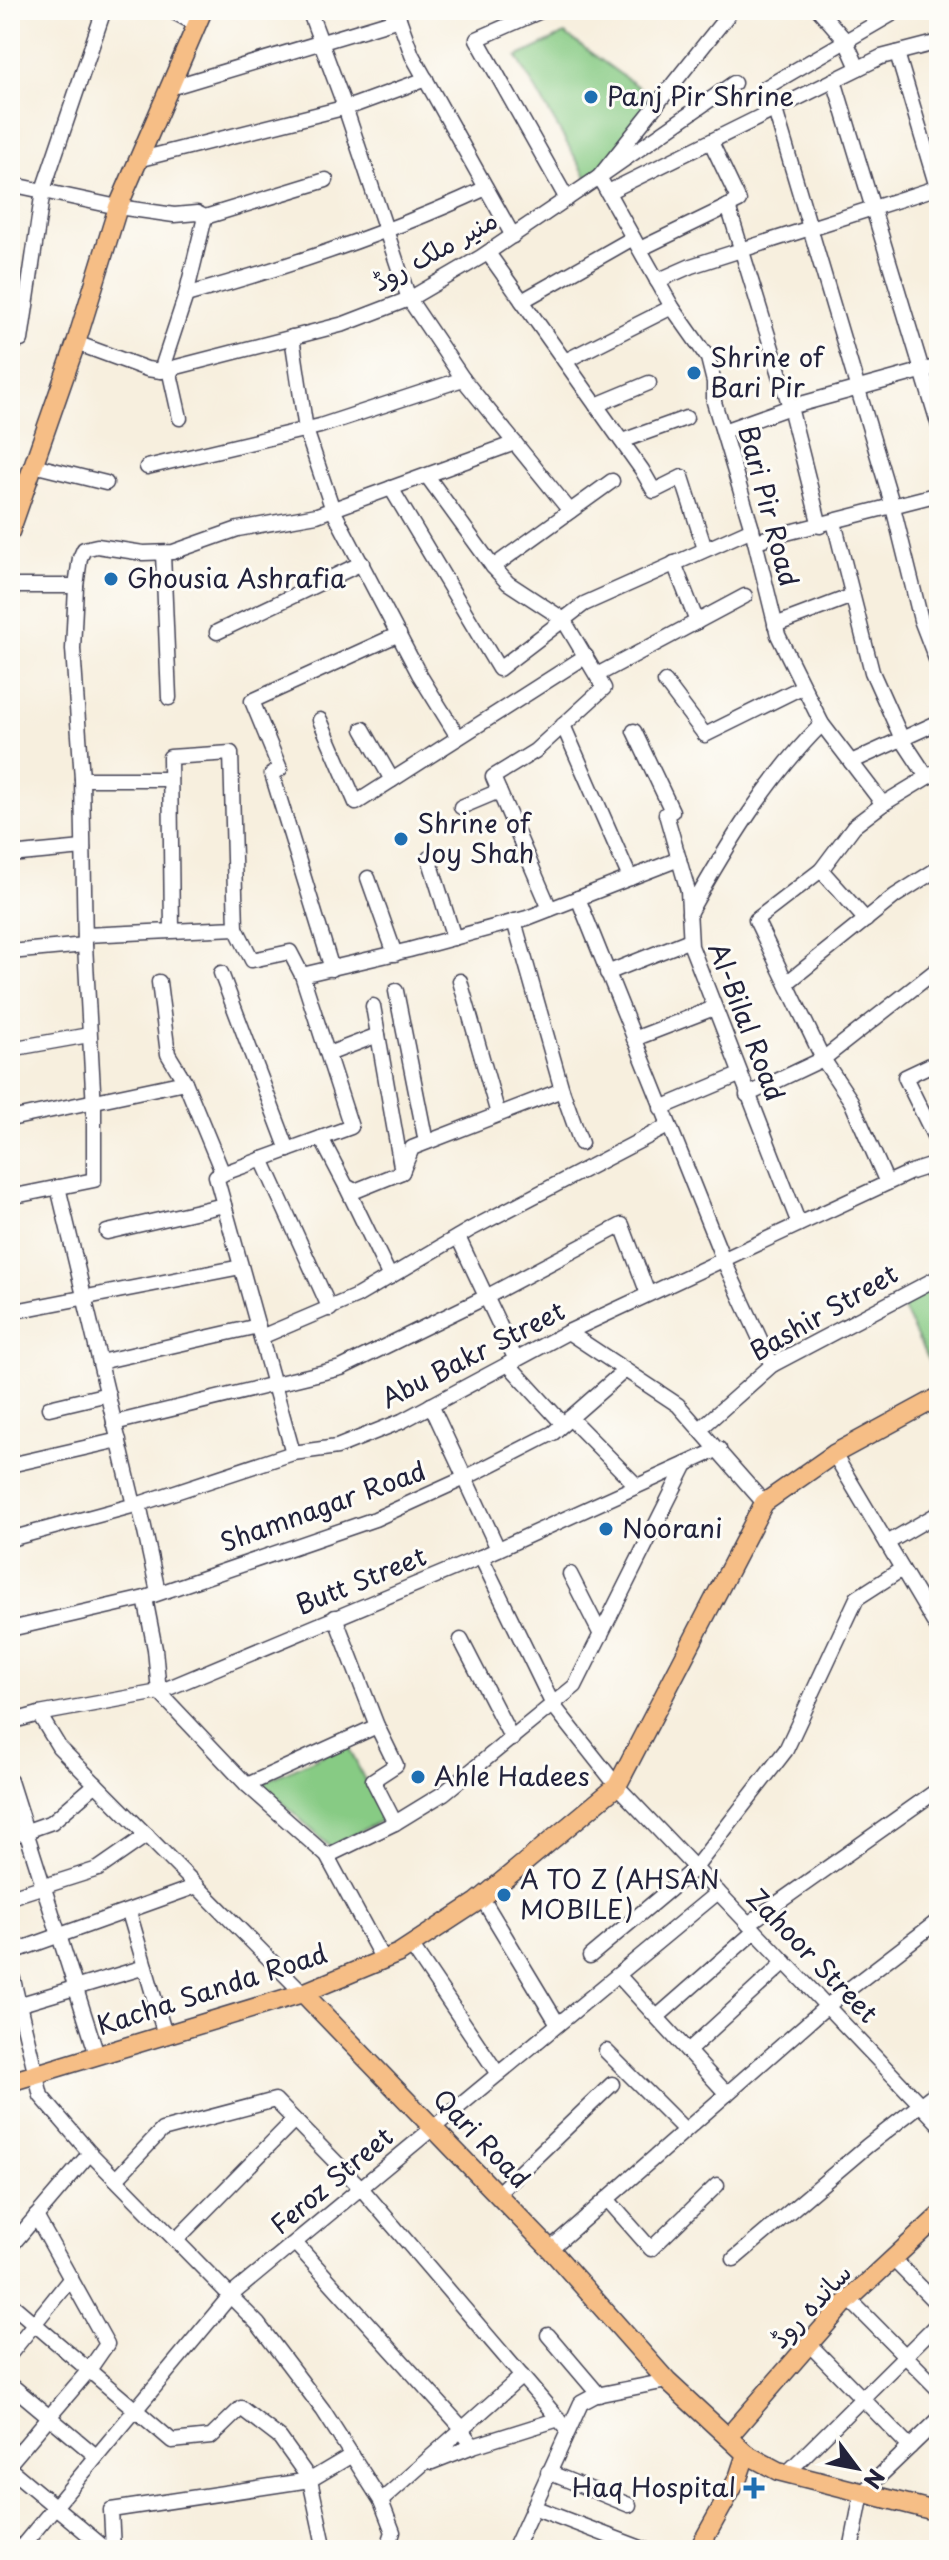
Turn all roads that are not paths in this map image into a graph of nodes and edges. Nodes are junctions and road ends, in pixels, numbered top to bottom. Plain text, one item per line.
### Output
1 (104, 10) edge
2 (170, 10) edge
3 (309, 10) edge
4 (732, 10) edge
5 (899, 10) edge
6 (824, 11) edge
7 (535, 12) edge
8 (398, 14) edge
9 (200, 17) edge
10 (846, 41) junction
11 (939, 42) edge
12 (320, 43) junction
13 (897, 53) junction
14 (858, 68) junction
15 (426, 79) junction
16 (834, 80) junction
17 (734, 83) dead end
18 (169, 88) junction
19 (345, 107) junction
20 (775, 110) junction
21 (711, 142) junction
22 (137, 160) junction
23 (599, 177) junction
24 (326, 180) dead end
25 (10, 184) edge
26 (486, 188) junction
27 (43, 190) junction
28 (938, 190) edge
29 (608, 192) junction
30 (567, 199) junction
31 (728, 206) junction
32 (118, 207) junction
33 (873, 208) junction
34 (205, 217) junction
35 (811, 228) junction
36 (386, 230) junction
37 (513, 236) junction
38 (636, 244) junction
39 (741, 250) junction
40 (488, 253) junction
41 (657, 281) junction
42 (186, 295) junction
43 (409, 299) junction
44 (522, 301) junction
45 (672, 307) junction
46 (292, 337) junction
47 (21, 340) dead end
48 (76, 343) junction
49 (565, 361) junction
50 (939, 366) edge
51 (165, 370) junction
52 (922, 371) junction
53 (463, 379) junction
54 (649, 383) dead end
55 (858, 389) junction
56 (596, 405) junction
57 (790, 407) junction
58 (180, 418) dead end
59 (686, 418) dead end
60 (939, 426) edge
61 (306, 430) junction
62 (723, 431) junction
63 (622, 441) junction
64 (515, 443) junction
65 (33, 465) junction
66 (147, 467) dead end
67 (427, 476) junction
68 (612, 481) dead end
69 (106, 483) dead end
70 (391, 488) junction
71 (939, 494) edge
72 (15, 502) edge
73 (893, 507) junction
74 (333, 510) junction
75 (570, 511) junction
76 (827, 524) junction
77 (10, 532) edge
78 (754, 535) junction
79 (705, 549) junction
80 (163, 554) junction
81 (362, 563) junction
82 (674, 563) junction
83 (493, 567) junction
84 (10, 586) edge
85 (76, 586) junction
86 (745, 596) dead end
87 (852, 596) junction
88 (563, 619) junction
89 (697, 622) junction
90 (775, 625) junction
91 (217, 632) dead end
92 (399, 634) junction
93 (586, 656) junction
94 (939, 667) edge
95 (597, 675) junction
96 (665, 682) dead end
97 (802, 687) junction
98 (169, 698) dead end
99 (320, 720) dead end
100 (939, 722) edge
101 (822, 724) junction
102 (563, 725) junction
103 (363, 729) dead end
104 (634, 731) dead end
105 (458, 737) junction
106 (902, 739) junction
107 (851, 762) junction
108 (933, 774) edge
109 (82, 779) junction
110 (170, 779) junction
111 (392, 780) junction
112 (499, 791) junction
113 (883, 804) junction
114 (461, 807) dead end
115 (83, 848) junction
116 (10, 855) edge
117 (429, 858) dead end
118 (679, 859) junction
119 (939, 868) edge
120 (821, 870) junction
121 (368, 878) dead end
122 (630, 878) junction
123 (578, 898) junction
124 (550, 909) junction
125 (689, 914) junction
126 (866, 920) junction
127 (514, 921) junction
128 (236, 928) junction
129 (172, 931) junction
130 (454, 938) junction
131 (85, 940) junction
132 (690, 940) junction
133 (10, 952) edge
134 (395, 954) junction
135 (939, 968) edge
136 (332, 969) junction
137 (221, 973) dead end
138 (607, 973) junction
139 (302, 975) junction
140 (460, 981) dead end
141 (159, 982) dead end
142 (788, 982) junction
143 (396, 991) dead end
144 (373, 1006) dead end
145 (714, 1008) junction
146 (89, 1035) junction
147 (378, 1035) junction
148 (634, 1039) junction
149 (10, 1049) edge
150 (328, 1054) junction
151 (823, 1059) junction
152 (939, 1061) edge
153 (739, 1075) junction
154 (185, 1082) junction
155 (562, 1090) junction
156 (747, 1095) junction
157 (94, 1102) junction
158 (661, 1108) junction
159 (498, 1114) junction
160 (10, 1119) edge
161 (668, 1126) junction
162 (321, 1138) junction
163 (426, 1142) junction
164 (581, 1143) dead end
165 (939, 1146) edge
166 (288, 1150) junction
167 (262, 1159) junction
168 (934, 1165) edge
169 (402, 1172) junction
170 (223, 1174) junction
171 (887, 1183) junction
172 (346, 1186) junction
173 (58, 1187) junction
174 (939, 1189) edge
175 (10, 1197) edge
176 (224, 1205) junction
177 (799, 1224) junction
178 (107, 1232) dead end
179 (458, 1237) junction
180 (723, 1259) junction
181 (241, 1267) junction
182 (390, 1277) junction
183 (939, 1277) edge
184 (648, 1294) junction
185 (486, 1297) junction
186 (85, 1299) junction
187 (330, 1309) junction
188 (10, 1312) edge
189 (259, 1332) junction
190 (568, 1332) junction
191 (100, 1362) junction
192 (512, 1362) junction
193 (772, 1365) junction
194 (625, 1370) junction
195 (274, 1385) junction
196 (108, 1394) junction
197 (939, 1397) edge
198 (431, 1405) junction
199 (49, 1408) dead end
200 (567, 1421) junction
201 (114, 1423) junction
202 (700, 1429) junction
203 (119, 1440) junction
204 (719, 1449) junction
205 (293, 1453) junction
206 (834, 1454) junction
207 (686, 1464) junction
208 (10, 1465) edge
209 (465, 1478) junction
210 (637, 1486) junction
211 (764, 1503) junction
212 (137, 1504) junction
213 (939, 1513) edge
214 (10, 1539) edge
215 (887, 1543) junction
216 (498, 1549) junction
217 (481, 1557) junction
218 (902, 1569) junction
219 (570, 1574) dead end
220 (151, 1595) junction
221 (335, 1617) junction
222 (10, 1629) edge
223 (939, 1631) edge
224 (601, 1635) junction
225 (461, 1640) dead end
226 (159, 1692) junction
227 (553, 1705) junction
228 (39, 1714) junction
229 (10, 1722) edge
230 (377, 1726) junction
231 (512, 1739) junction
232 (10, 1781) edge
233 (96, 1784) junction
234 (247, 1785) junction
235 (617, 1786) junction
236 (939, 1789) edge
237 (395, 1823) junction
238 (27, 1831) junction
239 (147, 1835) junction
240 (10, 1837) edge
241 (327, 1856) junction
242 (695, 1868) junction
243 (44, 1886) junction
244 (197, 1886) junction
245 (718, 1892) junction
246 (10, 1897) edge
247 (482, 1898) junction
248 (129, 1912) junction
249 (939, 1920) edge
250 (752, 1927) junction
251 (60, 1936) junction
252 (411, 1945) junction
253 (10, 1953) edge
254 (590, 1956) dead end
255 (382, 1958) junction
256 (785, 1962) junction
257 (10, 1967) edge
258 (145, 1967) junction
259 (618, 1975) junction
260 (76, 1988) junction
261 (303, 1993) junction
262 (14, 2006) edge
263 (827, 2006) junction
264 (657, 2017) junction
265 (558, 2024) junction
266 (165, 2035) junction
267 (606, 2051) dead end
268 (688, 2051) junction
269 (97, 2055) junction
270 (35, 2074) junction
271 (498, 2074) junction
272 (10, 2082) edge
273 (612, 2084) dead end
274 (939, 2090) edge
275 (727, 2094) junction
276 (919, 2103) junction
277 (294, 2120) junction
278 (939, 2124) edge
279 (434, 2128) junction
280 (685, 2130) junction
281 (90, 2153) junction
282 (116, 2179) junction
283 (717, 2185) dead end
284 (361, 2188) junction
285 (497, 2194) junction
286 (607, 2199) junction
287 (36, 2216) junction
288 (939, 2217) edge
289 (176, 2240) junction
290 (295, 2243) junction
291 (10, 2247) edge
292 (550, 2249) junction
293 (734, 2259) dead end
294 (893, 2259) junction
295 (71, 2278) junction
296 (230, 2296) junction
297 (850, 2300) junction
298 (10, 2303) edge
299 (939, 2306) edge
300 (939, 2322) edge
301 (35, 2324) junction
302 (548, 2335) dead end
303 (809, 2344) junction
304 (10, 2354) edge
305 (905, 2356) junction
306 (89, 2370) junction
307 (522, 2376) junction
308 (667, 2381) junction
309 (10, 2384) edge
310 (939, 2390) edge
311 (599, 2395) junction
312 (862, 2398) junction
313 (135, 2409) junction
314 (49, 2417) junction
315 (939, 2419) edge
316 (563, 2424) junction
317 (462, 2429) junction
318 (728, 2437) junction
319 (473, 2446) junction
320 (910, 2447) junction
321 (746, 2454) junction
322 (352, 2455) junction
323 (96, 2456) junction
324 (10, 2466) edge
325 (421, 2466) junction
326 (548, 2472) junction
327 (787, 2473) junction
328 (310, 2480) junction
329 (862, 2493) junction
330 (381, 2501) junction
331 (629, 2505) dead end
332 (55, 2507) junction
333 (533, 2507) junction
334 (938, 2510) edge
335 (19, 2550) edge
336 (110, 2550) edge
337 (325, 2550) edge
338 (387, 2550) edge
339 (514, 2550) edge
340 (646, 2550) edge
341 (698, 2550) edge
342 (851, 2550) edge

1 - 27 street
2 - 9 street
3 - 12 street
4 - 23 street, منیر ملک روڈ
5 - 10 street
6 - 10 street
7 - 30 street
8 - 12 street
8 - 15 street
9 - 18 main road
10 - 14 street
10 - 20 street
11 - 13 street
12 - 18 street
12 - 19 street
13 - 14 street
13 - 28 street
14 - 16 street
15 - 19 street
15 - 26 street
16 - 20 street
16 - 33 street
17 - 23 street
18 - 22 main road
19 - 22 street
19 - 36 street
20 - 21 street
20 - 35 street
21 - 29 street
21 - 31 street
22 - 32 main road
23 - 29 street, Bari Pir Road
23 - 30 street, منیر ملک روڈ
24 - 34 street
25 - 27 street
26 - 36 street
26 - 37 street
27 - 32 street
27 - 47 street
28 - 33 street
29 - 38 street, Bari Pir Road
30 - 37 street, منیر ملک روڈ
31 - 38 street
31 - 39 street
32 - 34 street
32 - 48 main road
33 - 35 street
33 - 52 street
34 - 42 street
35 - 39 street
35 - 55 street
36 - 42 street
36 - 43 street
37 - 40 street, منیر ملک روڈ
38 - 41 street, Bari Pir Road
38 - 44 street
39 - 41 street
39 - 57 street
40 - 43 street, منیر ملک روڈ
40 - 44 street
41 - 45 street, Bari Pir Road
42 - 51 street
43 - 46 street, منیر ملک روڈ
43 - 53 street
44 - 49 street
45 - 49 street
45 - 62 street, Bari Pir Road
46 - 51 street, منیر ملک روڈ
46 - 61 street
48 - 51 street
48 - 65 main road
49 - 56 street
50 - 52 street
51 - 58 street
52 - 55 street
52 - 60 street
53 - 61 street
53 - 64 street
54 - 56 street
55 - 57 street
55 - 73 street
56 - 63 street
57 - 62 street
57 - 76 street
59 - 63 street
61 - 66 street
61 - 74 street
62 - 78 street, Bari Pir Road
63 - 79 street
64 - 67 street
64 - 75 street
65 - 69 street
65 - 72 main road
67 - 70 street
67 - 83 street
68 - 75 street
70 - 74 street
70 - 88 street
71 - 73 street
72 - 77 main road
73 - 76 street
73 - 94 street
74 - 80 street
74 - 81 street
75 - 83 street
76 - 78 street
76 - 87 street
78 - 79 street
78 - 90 street, Bari Pir Road
79 - 82 street
80 - 85 street
80 - 98 street
81 - 91 street
81 - 92 street
82 - 88 street
82 - 89 street
83 - 88 street
84 - 85 street
85 - 109 street
86 - 89 street
87 - 90 street
87 - 106 street
88 - 93 street
89 - 95 street
90 - 97 street, Bari Pir Road
92 - 105 street
92 - 136 street
93 - 95 street
93 - 105 street
95 - 102 street
96 - 97 street
97 - 101 street, Bari Pir Road
99 - 111 street
100 - 106 street
101 - 107 street, Bari Pir Road
101 - 125 street
102 - 112 street
102 - 122 street
103 - 111 street
104 - 118 street, Al-Bilal Road
105 - 111 street
106 - 107 street
106 - 108 street
107 - 113 street, Bari Pir Road
108 - 113 street
109 - 110 street
109 - 115 street
110 - 128 street
110 - 129 street
112 - 114 street
112 - 124 street
113 - 120 street
115 - 116 street
115 - 131 street
117 - 130 street
118 - 122 street
118 - 125 street, Al-Bilal Road
119 - 126 street
120 - 126 street
120 - 142 street
121 - 134 street
122 - 123 street
123 - 124 street
123 - 138 street
124 - 127 street
125 - 132 street, Al-Bilal Road
126 - 142 street
127 - 130 street
127 - 155 street
128 - 129 street
128 - 139 street
129 - 131 street
130 - 134 street
131 - 133 street
131 - 146 street
132 - 138 street
132 - 145 street, Al-Bilal Road
134 - 136 street
135 - 151 street
136 - 139 street
137 - 166 street
138 - 148 street
139 - 150 street
140 - 159 street
141 - 154 street
142 - 151 street
143 - 163 street
144 - 147 street
145 - 148 street
145 - 153 street, Al-Bilal Road
146 - 149 street
146 - 157 street
147 - 150 street
147 - 169 street
148 - 158 street
150 - 162 street
151 - 156 street
151 - 171 street
152 - 165 street
153 - 156 street, Al-Bilal Road
153 - 158 street
154 - 157 street
154 - 170 street
155 - 159 street
155 - 164 street
156 - 177 street, Al-Bilal Road
157 - 160 street
157 - 173 street
158 - 161 street
159 - 163 street
161 - 179 street
161 - 180 street
162 - 166 street
162 - 172 street
163 - 169 street
166 - 167 street
167 - 170 street
167 - 187 street
168 - 171 street, Abu Bakr Street
168 - 174 street
169 - 172 street
170 - 176 street
171 - 177 street, Abu Bakr Street
172 - 182 street
173 - 175 street
173 - 186 street
176 - 178 street
176 - 181 street
177 - 180 street, Abu Bakr Street
179 - 182 street
179 - 185 street
180 - 184 street, Abu Bakr Street
180 - 193 street
181 - 186 street
181 - 189 street
182 - 187 street
183 - 193 street, Bashir Street
184 - 185 street
184 - 190 street, Abu Bakr Street
185 - 192 street
185 - 195 street
186 - 188 street
186 - 191 street
187 - 189 street
189 - 191 street
189 - 195 street
190 - 192 street, Abu Bakr Street
190 - 194 street
191 - 196 street
192 - 198 street, Abu Bakr Street
192 - 200 street
193 - 202 street, Bashir Street
194 - 200 street, Shamnagar Road
194 - 202 street
195 - 201 street
195 - 205 street
196 - 199 street
196 - 201 street
197 - 206 main road, Kacha Sanda Road
198 - 205 street, Abu Bakr Street
198 - 209 street
200 - 209 street, Shamnagar Road
200 - 210 street
201 - 203 street
202 - 204 street
203 - 208 street
203 - 212 street
204 - 207 street, Butt Street
204 - 211 street
205 - 212 street, Abu Bakr Street
206 - 211 main road, Kacha Sanda Road
206 - 215 street
207 - 210 street, Butt Street
207 - 224 street
209 - 216 street
209 - 220 street, Shamnagar Road
210 - 216 street, Butt Street
211 - 235 main road, Kacha Sanda Road
212 - 214 street, Abu Bakr Street
212 - 220 street
213 - 215 street
215 - 218 street
216 - 217 street, Butt Street
217 - 221 street, Butt Street
217 - 227 street, Zahoor Street
218 - 223 street
218 - 242 street
219 - 224 street
220 - 222 street, Shamnagar Road
220 - 226 street
221 - 226 street, Butt Street
221 - 230 street
224 - 227 street
225 - 231 street
226 - 228 street, Butt Street
226 - 234 street
227 - 231 street
227 - 235 street, Zahoor Street
228 - 229 street, Butt Street
228 - 233 street, Qari Road
230 - 234 street
230 - 237 street
231 - 237 street
232 - 238 street
233 - 238 street
233 - 239 street, Qari Road
234 - 241 street
235 - 242 street, Zahoor Street
235 - 247 main road, Kacha Sanda Road
236 - 250 street
237 - 241 street
238 - 240 street
238 - 243 street
239 - 243 street
239 - 244 street, Qari Road
241 - 255 street
242 - 245 street, Zahoor Street
242 - 254 street
243 - 246 street
243 - 251 street
244 - 248 street
244 - 261 street, Qari Road
245 - 250 street, Zahoor Street
245 - 259 street, Feroz Street
247 - 252 main road, Kacha Sanda Road
247 - 265 street
248 - 251 street
248 - 258 street
249 - 263 street
250 - 256 street, Zahoor Street
250 - 264 street
251 - 253 street
251 - 260 street
252 - 255 main road, Kacha Sanda Road
252 - 271 street
255 - 261 main road, Kacha Sanda Road
256 - 263 street, Zahoor Street
256 - 268 street
257 - 262 street
258 - 260 street
258 - 266 street
259 - 264 street
259 - 265 street, Feroz Street
260 - 262 street
260 - 269 street
261 - 266 main road, Kacha Sanda Road
261 - 279 main road, Qari Road
262 - 270 street
263 - 275 street
263 - 276 street, Zahoor Street
264 - 268 street
265 - 271 street, Feroz Street
266 - 269 main road, Kacha Sanda Road
267 - 280 street
268 - 275 street
269 - 270 main road, Kacha Sanda Road
270 - 272 main road, Kacha Sanda Road
270 - 281 street
271 - 279 street, Feroz Street
273 - 285 street
274 - 276 street
275 - 280 street
276 - 278 street, Zahoor Street
276 - 293 street
277 - 282 street
277 - 284 street
277 - 289 street
279 - 284 street, Feroz Street
279 - 285 main road, Qari Road
280 - 286 street
281 - 282 street
281 - 287 street
282 - 289 street
283 - 286 street
284 - 290 street, Feroz Street
284 - 307 street
285 - 292 main road, Qari Road
286 - 292 street
287 - 291 street
287 - 295 street
288 - 294 main road, ساندہ روڈ
289 - 296 street
290 - 296 street, Feroz Street
290 - 317 street
292 - 308 main road, Qari Road
294 - 297 main road, ساندہ روڈ
294 - 299 street
295 - 301 street
295 - 306 street
296 - 313 street, Feroz Street
296 - 322 street
297 - 303 main road, ساندہ روڈ
297 - 305 street
298 - 301 street
300 - 305 street
301 - 304 street
301 - 306 street
302 - 311 street
303 - 312 street
303 - 318 main road, ساندہ روڈ
305 - 310 street
305 - 312 street
306 - 313 street
306 - 314 street
307 - 316 street
307 - 317 street
308 - 311 street
308 - 318 main road, Qari Road
309 - 314 street
311 - 316 street
312 - 320 street
312 - 327 street
313 - 323 street, Feroz Street
313 - 328 street
314 - 323 street
314 - 324 street
315 - 320 street
316 - 319 street
316 - 326 street
317 - 319 street
317 - 325 street
318 - 321 main road, Qari Road
319 - 325 street
320 - 329 street
321 - 327 main road, Qari Road
321 - 341 main road
322 - 328 street
322 - 330 street
323 - 332 street, Feroz Street
324 - 332 street
325 - 330 street
326 - 331 street
326 - 333 street
327 - 329 main road, Qari Road
328 - 336 street
328 - 337 street
329 - 334 main road, Qari Road
329 - 342 street
330 - 338 street
332 - 335 street, Feroz Street
332 - 336 street
333 - 339 street
333 - 340 street

